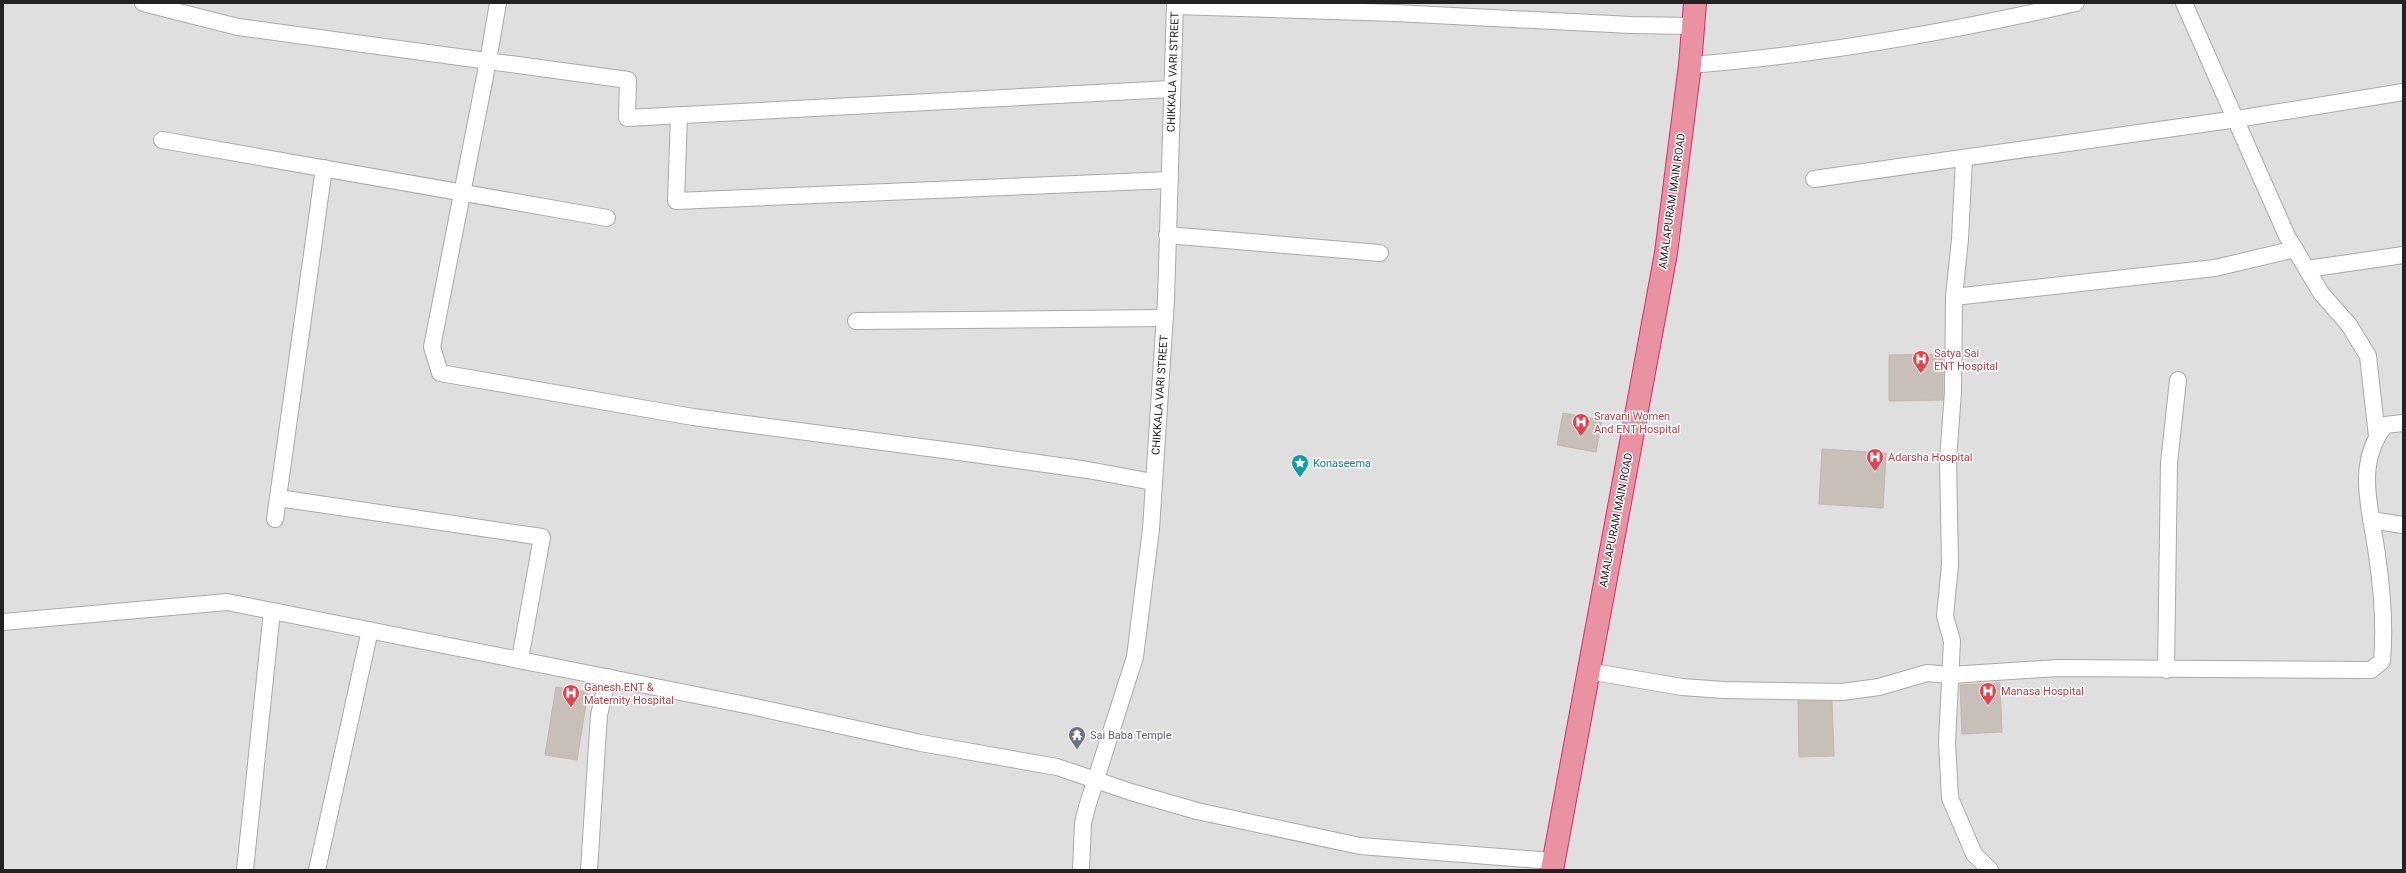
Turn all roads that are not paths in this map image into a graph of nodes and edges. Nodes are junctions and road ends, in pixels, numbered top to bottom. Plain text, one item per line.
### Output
1 (143, 3) edge
2 (498, 3) edge
3 (1695, 3) edge
4 (2076, 3) edge
5 (2184, 3) edge
6 (1175, 5) edge
7 (1692, 26) junction
8 (488, 61) junction
9 (1690, 65) junction
10 (1171, 89) junction
11 (2403, 92) edge
12 (679, 115) junction
13 (2237, 119) junction
14 (162, 140) dead end
15 (1964, 159) junction
16 (324, 168) junction
17 (1814, 179) dead end
18 (1170, 180) junction
19 (463, 192) junction
20 (608, 218) dead end
21 (1167, 235) junction
22 (2295, 249) junction
23 (1380, 254) dead end
24 (2403, 255) edge
25 (2307, 269) junction
26 (1954, 297) junction
27 (1165, 318) junction
28 (856, 321) dead end
29 (2178, 380) dead end
30 (2403, 423) edge
31 (2377, 436) junction
32 (1153, 482) junction
33 (278, 498) junction
34 (276, 520) dead end
35 (2371, 520) junction
36 (2403, 525) edge
37 (272, 611) junction
38 (3, 622) edge
39 (370, 630) junction
40 (520, 660) junction
41 (2166, 670) junction
42 (1588, 671) junction
43 (1950, 675) junction
44 (608, 677) junction
45 (1096, 781) junction
46 (1552, 865) edge
47 (245, 870) edge
48 (317, 870) edge
49 (589, 870) edge
50 (1081, 870) edge
51 (1990, 870) edge

1 - 8 street
2 - 8 street
3 - 7 highway, AMALAPURAM MAIN ROAD
4 - 9 street
5 - 13 street
6 - 7 street
6 - 10 street, CHIKKALA VARI STREET
7 - 9 highway, AMALAPURAM MAIN ROAD
8 - 12 street
8 - 19 street
9 - 42 highway, AMALAPURAM MAIN ROAD
10 - 12 street
10 - 18 street, CHIKKALA VARI STREET
11 - 13 street
12 - 18 street
13 - 15 street
13 - 22 street
14 - 16 street
15 - 17 street
15 - 26 street
16 - 19 street
16 - 33 street
18 - 21 street, CHIKKALA VARI STREET
19 - 20 street
19 - 32 street
21 - 23 street
21 - 27 street, CHIKKALA VARI STREET
22 - 25 street
22 - 26 street
24 - 25 street
25 - 31 street
26 - 43 street
27 - 28 street
27 - 32 street, CHIKKALA VARI STREET
29 - 41 street
30 - 31 street
31 - 35 street
32 - 45 street, CHIKKALA VARI STREET
33 - 34 street
33 - 40 street
35 - 36 street
35 - 41 street
37 - 38 street
37 - 39 street
37 - 47 street
39 - 40 street
39 - 48 street
40 - 44 street
41 - 43 street
42 - 43 street
42 - 46 highway, AMALAPURAM MAIN ROAD
43 - 51 street
44 - 45 street
44 - 49 street
45 - 46 street
45 - 50 street, CHIKKALA VARI STREET

